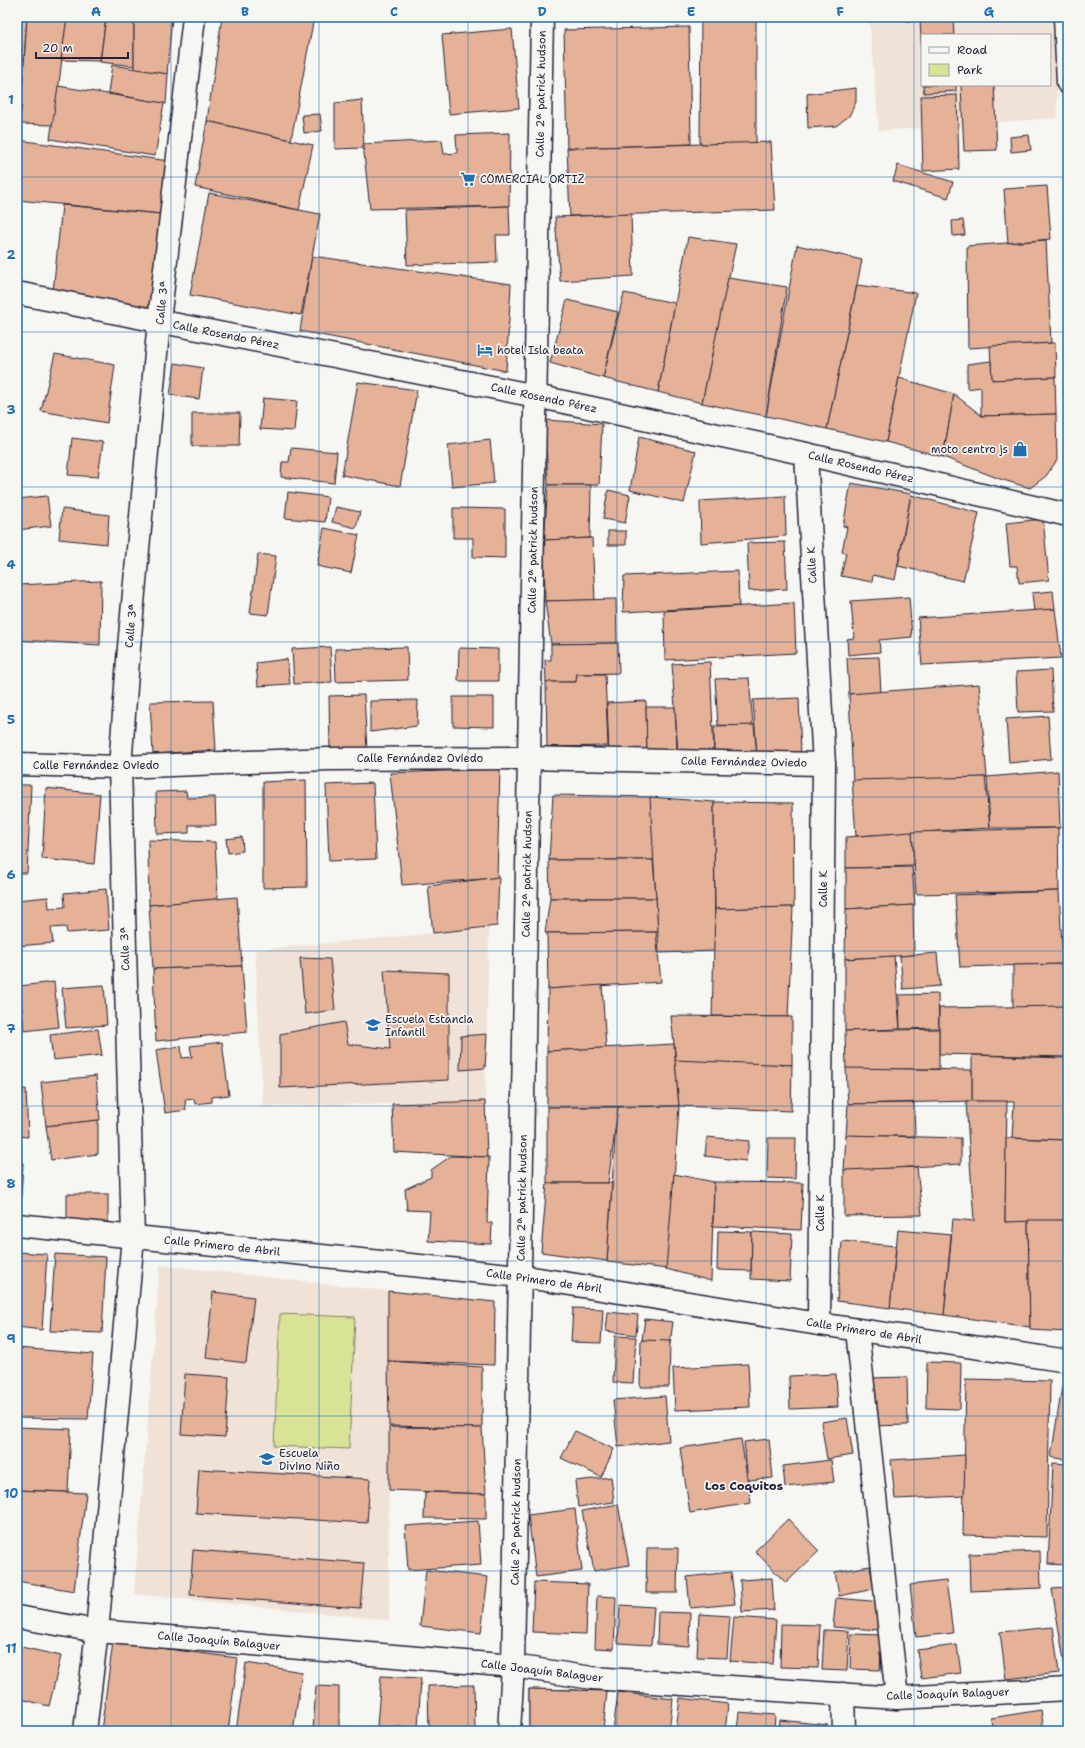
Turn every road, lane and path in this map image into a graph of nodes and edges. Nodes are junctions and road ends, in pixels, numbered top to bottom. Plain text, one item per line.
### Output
1 (194, 17) edge
2 (542, 17) edge
3 (1065, 17) edge
4 (1068, 83) edge
5 (17, 293) edge
6 (159, 322) junction
7 (536, 396) junction
8 (806, 454) junction
9 (1068, 515) edge
10 (530, 758) junction
11 (17, 764) edge
12 (824, 764) junction
13 (120, 767) junction
14 (17, 1225) edge
15 (133, 1237) junction
16 (520, 1276) junction
17 (819, 1324) junction
18 (857, 1330) junction
19 (1068, 1361) edge
20 (17, 1617) edge
21 (97, 1631) junction
22 (513, 1666) junction
23 (1068, 1690) edge
24 (842, 1694) junction
25 (897, 1698) junction
26 (85, 1731) edge
27 (509, 1731) edge
28 (844, 1731) edge

1 - 6 street, Calle 3ª
2 - 7 street, Calle 2ª patrick hudson
3 - 4 street
5 - 6 street, Calle Rosendo Pérez
6 - 7 street, Calle Rosendo Pérez
6 - 13 street, Calle 3ª
7 - 8 street, Calle Rosendo Pérez
7 - 10 street, Calle 2ª patrick hudson
8 - 9 street, Calle Rosendo Pérez
8 - 12 street, Calle K
10 - 12 street, Calle Fernández Oviedo
10 - 13 street, Calle Fernández Oviedo
10 - 16 street, Calle 2ª patrick hudson
11 - 13 street, Calle Fernández Oviedo
12 - 17 street, Calle K
13 - 15 street, Calle 3ª
14 - 15 street, Calle Primero de Abril
15 - 16 street, Calle Primero de Abril
15 - 21 street, Calle 3ª
16 - 17 street, Calle Primero de Abril
16 - 22 street, Calle 2ª patrick hudson
17 - 18 street, Calle Primero de Abril
18 - 19 street, Calle Primero de Abril
18 - 25 street
20 - 21 street, Calle Joaquín Balaguer
21 - 22 street, Calle Joaquín Balaguer
21 - 26 street, Calle 3ª
22 - 24 street, Calle Joaquín Balaguer
22 - 27 street, Calle 2ª patrick hudson
23 - 25 street, Calle Joaquín Balaguer
24 - 25 street, Calle Joaquín Balaguer
24 - 28 street

